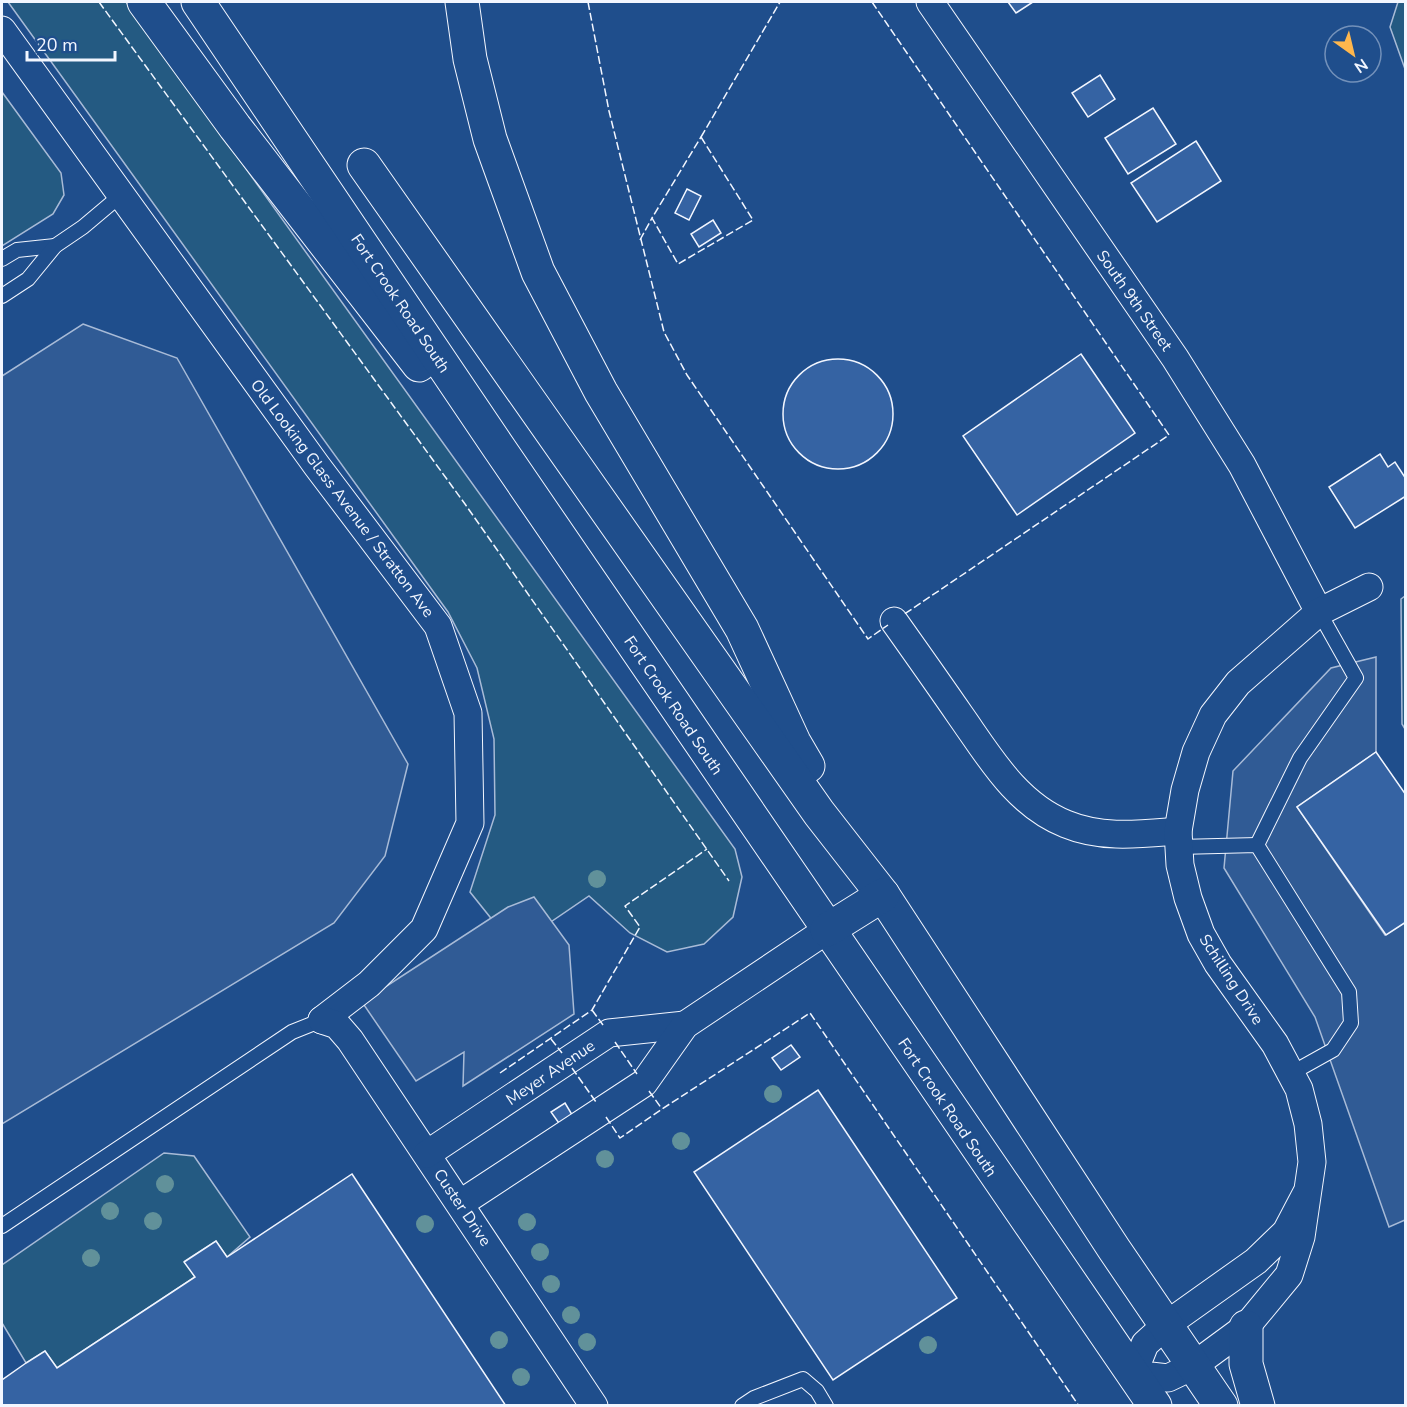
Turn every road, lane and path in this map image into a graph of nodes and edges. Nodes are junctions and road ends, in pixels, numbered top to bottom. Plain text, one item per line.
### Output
1 (144, 2) edge
2 (198, 2) edge
3 (462, 2) edge
4 (930, 2) edge
5 (2, 30) edge
6 (364, 165) dead end
7 (121, 195) junction
8 (55, 246) junction
9 (2, 259) edge
10 (2, 296) edge
11 (1369, 587) dead end
12 (1320, 612) junction
13 (894, 621) dead end
14 (620, 626) junction
15 (1179, 839) junction
16 (1257, 846) junction
17 (883, 895) junction
18 (827, 930) junction
19 (322, 1020) junction
20 (685, 1025) junction
21 (1290, 1074) junction
22 (427, 1154) junction
23 (1307, 1192) junction
24 (461, 1203) junction
25 (2, 1226) edge
26 (1166, 1326) junction
27 (1246, 1327) junction
28 (1193, 1366) junction
29 (1133, 1374) junction
30 (594, 1406) edge
31 (742, 1406) edge
32 (826, 1406) edge
33 (1155, 1406) edge
34 (1221, 1406) edge
35 (1258, 1406) edge

1 - 14 main road
2 - 14 main road, Fort Crook Road South
3 - 17 main road
4 - 12 street, South 9th Street
5 - 7 street, Old Looking Glass Avenue / Stratton Ave
6 - 17 main road
7 - 8 lane
7 - 19 street, Old Looking Glass Avenue / Stratton Ave
8 - 9 lane
8 - 10 lane
11 - 12 street, Schilling Drive
12 - 15 street, Schilling Drive
12 - 16 lane
13 - 15 street
14 - 18 main road, Fort Crook Road South
15 - 16 lane
15 - 21 street, Schilling Drive
16 - 21 lane
17 - 18 main road
17 - 26 main road
18 - 20 street, Meyer Avenue
18 - 29 main road, Fort Crook Road South
19 - 22 street, Custer Drive
19 - 25 lane
20 - 22 street, Meyer Avenue
20 - 24 street, Meyer Avenue
21 - 23 street, Schilling Drive
22 - 24 street, Custer Drive
23 - 26 street, Schilling Drive
23 - 27 street, Schilling Drive
24 - 30 street, Custer Drive
26 - 28 main road
26 - 29 street, Schilling Drive
27 - 28 street, Schilling Drive
27 - 35 main road
28 - 29 street, Schilling Drive
28 - 34 main road
29 - 33 main road, Fort Crook Road South
31 - 32 lane

